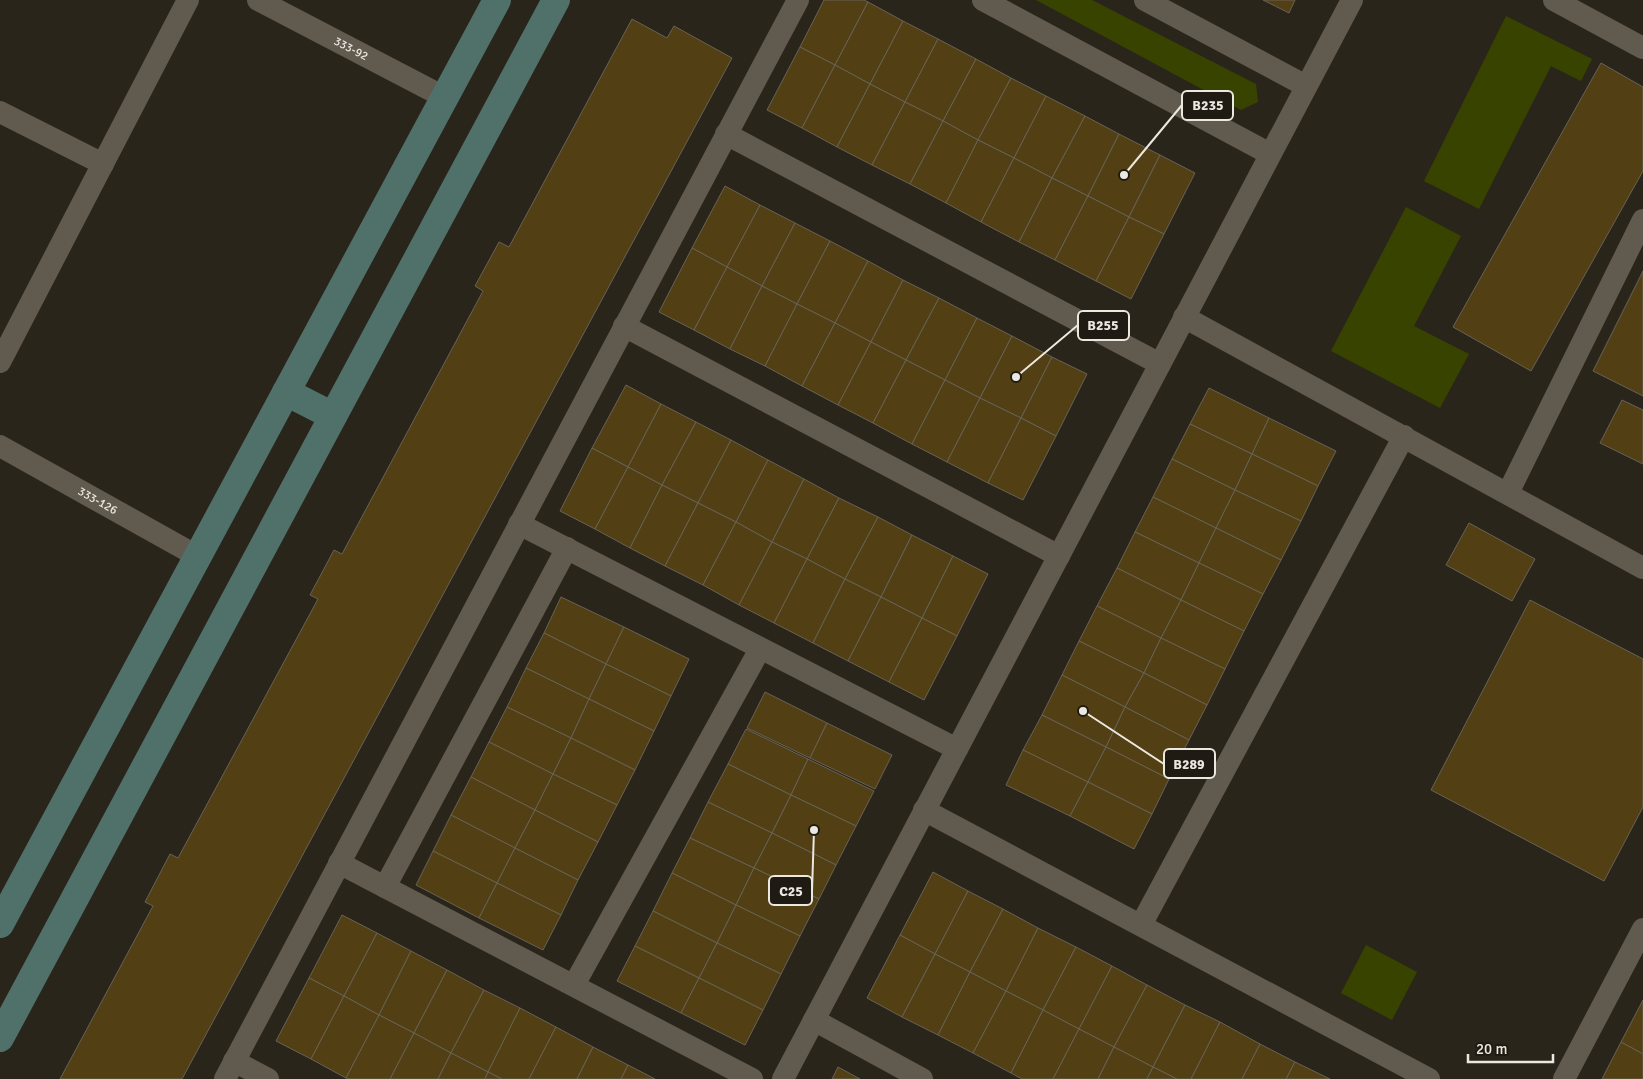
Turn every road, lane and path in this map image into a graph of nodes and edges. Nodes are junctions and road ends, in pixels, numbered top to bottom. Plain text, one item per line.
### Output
1 (188, 0) edge
2 (258, 0) edge
3 (497, 0) edge
4 (556, 0) edge
5 (798, 0) edge
6 (983, 0) edge
7 (1145, 0) edge
8 (1352, 0) edge
9 (1554, 0) edge
10 (1643, 48) edge
11 (1306, 86) junction
12 (444, 97) junction
13 (0, 112) edge
14 (726, 134) junction
15 (1270, 154) junction
16 (103, 164) junction
17 (1643, 220) edge
18 (1184, 317) junction
19 (624, 326) junction
20 (0, 362) edge
21 (1160, 364) junction
22 (286, 392) junction
23 (333, 416) junction
24 (1404, 436) junction
25 (0, 446) edge
26 (1508, 493) junction
27 (519, 524) junction
28 (567, 548) junction
29 (197, 556) junction
30 (1059, 556) junction
31 (1643, 568) edge
32 (760, 649) junction
33 (957, 749) junction
34 (924, 810) junction
35 (339, 863) junction
36 (385, 887) junction
37 (0, 924) edge
38 (1141, 925) junction
39 (1643, 929) edge
40 (574, 985) junction
41 (814, 1020) junction
42 (0, 1038) edge
43 (230, 1070) edge
44 (1397, 1072) edge
45 (268, 1079) edge
46 (752, 1079) edge
47 (783, 1079) edge
48 (922, 1079) edge
49 (1429, 1079) edge
50 (1564, 1079) edge

1 - 16 street
2 - 12 street, 333-92
3 - 12 main road
4 - 23 main road
5 - 14 street
6 - 15 street
7 - 11 street
8 - 11 street
9 - 10 street
11 - 15 street
12 - 22 main road
13 - 16 street
14 - 19 street
14 - 21 street
15 - 18 street
16 - 20 street
17 - 26 street
18 - 21 street
18 - 24 street
19 - 27 street
19 - 30 street
21 - 30 street
22 - 23 main road
22 - 29 main road
23 - 42 main road
24 - 26 street
24 - 38 street
25 - 29 street, 333-126
26 - 31 street
27 - 28 street
27 - 35 street
28 - 32 street
28 - 36 street
29 - 37 main road
30 - 33 street
32 - 33 street
32 - 40 street
33 - 34 street
34 - 38 street
34 - 41 street
35 - 36 street
35 - 43 street
36 - 40 street
38 - 44 street
39 - 50 street
40 - 46 street
41 - 47 street
41 - 48 street
43 - 45 street
44 - 49 street

